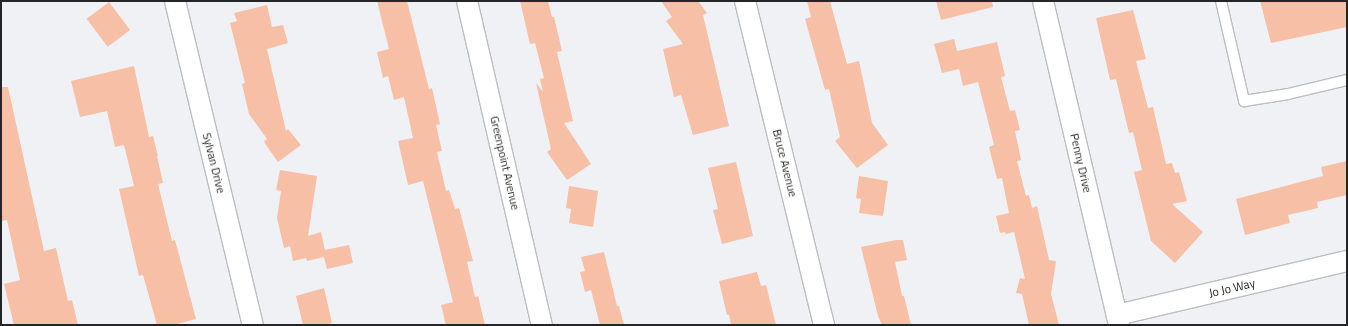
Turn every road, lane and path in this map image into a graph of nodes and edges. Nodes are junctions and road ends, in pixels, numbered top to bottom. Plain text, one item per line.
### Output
1 (175, 1) edge
2 (467, 1) edge
3 (746, 1) edge
4 (1043, 1) edge
5 (1221, 1) edge
6 (1347, 80) edge
7 (1347, 261) edge
8 (1118, 320) edge
9 (253, 325) edge
10 (542, 325) edge
11 (824, 325) edge

1 - 9 street, Sylvan Drive
2 - 10 street, Greenpoint Avenue
3 - 11 street, Bruce Avenue
4 - 8 street, Penny Drive
5 - 6 lane
7 - 8 street, Jo Jo Way

